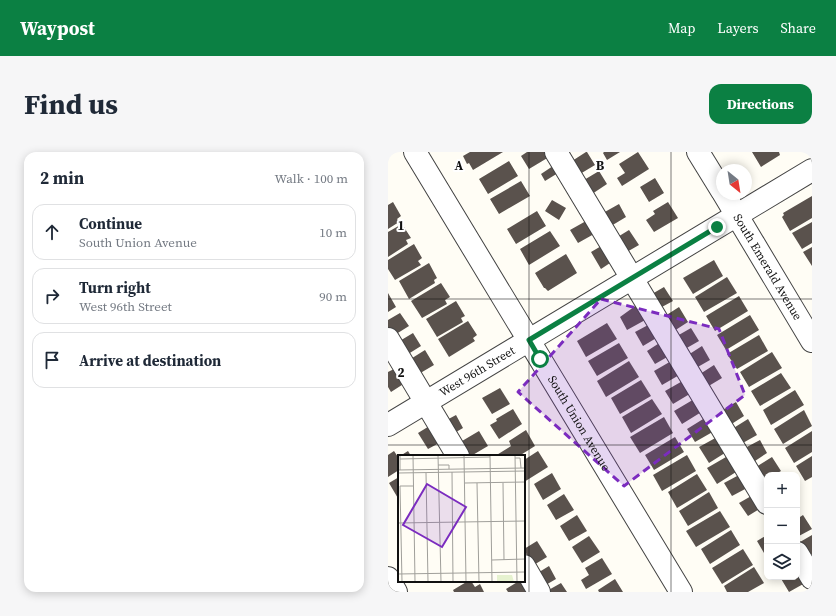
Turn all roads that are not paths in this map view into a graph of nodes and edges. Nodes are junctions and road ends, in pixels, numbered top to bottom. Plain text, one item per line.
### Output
1 (415, 152) edge
2 (556, 152) edge
3 (698, 152) edge
4 (812, 170) edge
5 (716, 182) edge
6 (727, 200) edge
7 (736, 215) junction
8 (632, 278) junction
9 (388, 339) edge
10 (529, 340) junction
11 (812, 341) edge
12 (426, 402) junction
13 (388, 424) edge
14 (457, 455) edge
15 (764, 498) edge
16 (800, 558) edge
17 (525, 568) edge
18 (388, 578) edge
19 (812, 578) edge
20 (396, 592) edge
21 (539, 592) edge
22 (681, 592) edge

1 - 10 street, South Union Avenue
2 - 8 street
3 - 5 street, South Emerald Avenue
4 - 7 street, West 96th Street
6 - 7 street, South Emerald Avenue
7 - 8 street, West 96th Street
7 - 11 street, South Emerald Avenue
8 - 10 street, West 96th Street
8 - 15 street
9 - 12 street
10 - 12 street, West 96th Street
10 - 22 street, South Union Avenue
12 - 13 street, West 96th Street
12 - 14 street
16 - 19 street
17 - 21 street
18 - 20 street

